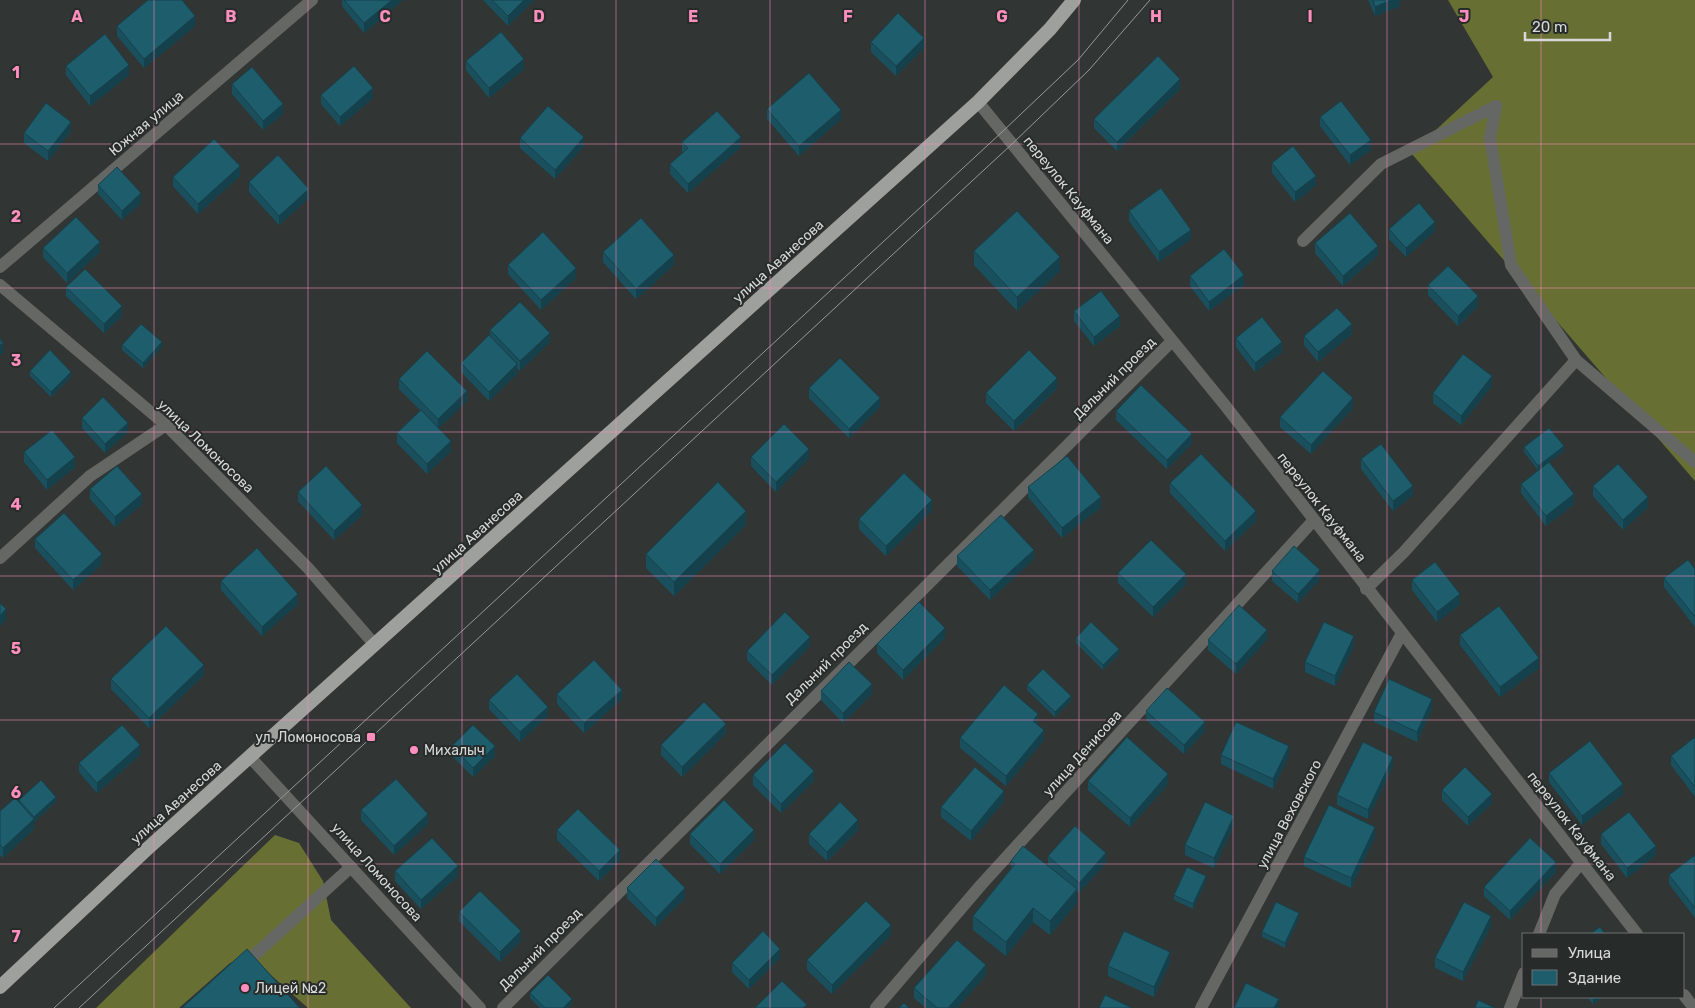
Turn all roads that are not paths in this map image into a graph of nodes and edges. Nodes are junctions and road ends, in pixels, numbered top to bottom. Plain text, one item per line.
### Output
1 (312, 0) edge
2 (1074, 0) edge
3 (978, 102) junction
4 (1303, 241) dead end
5 (0, 267) edge
6 (0, 285) edge
7 (1172, 341) junction
8 (1576, 360) junction
9 (166, 425) junction
10 (1695, 462) edge
11 (1313, 522) junction
12 (0, 558) edge
13 (1366, 588) junction
14 (1402, 633) junction
15 (375, 645) junction
16 (250, 757) junction
17 (1582, 862) junction
18 (351, 867) junction
19 (1539, 933) edge
20 (1636, 933) edge
21 (250, 959) edge
22 (1522, 979) edge
23 (0, 987) edge
24 (1685, 996) edge
25 (480, 1008) edge
26 (503, 1008) edge
27 (876, 1008) edge
28 (1201, 1008) edge
29 (1510, 1008) edge
30 (1694, 1008) edge

1 - 5 street, Южная улица
2 - 3 highway, улица Аванесова
3 - 7 street, переулок Кауфмана
3 - 15 highway, улица Аванесова
4 - 8 street
6 - 9 street, улица Ломоносова
7 - 11 street, переулок Кауфмана
7 - 26 street, Дальний проезд
8 - 10 street
8 - 13 street
9 - 12 street
9 - 15 street, улица Ломоносова
11 - 13 street, переулок Кауфмана
11 - 27 street, улица Денисова
13 - 14 street, переулок Кауфмана
14 - 17 street, переулок Кауфмана
14 - 28 street, улица Веховского
15 - 16 highway, улица Аванесова
16 - 18 street, улица Ломоносова
16 - 23 highway, улица Аванесова
17 - 19 street
17 - 20 street, переулок Кауфмана
18 - 21 street
18 - 25 street, улица Ломоносова
22 - 29 street
24 - 30 street

